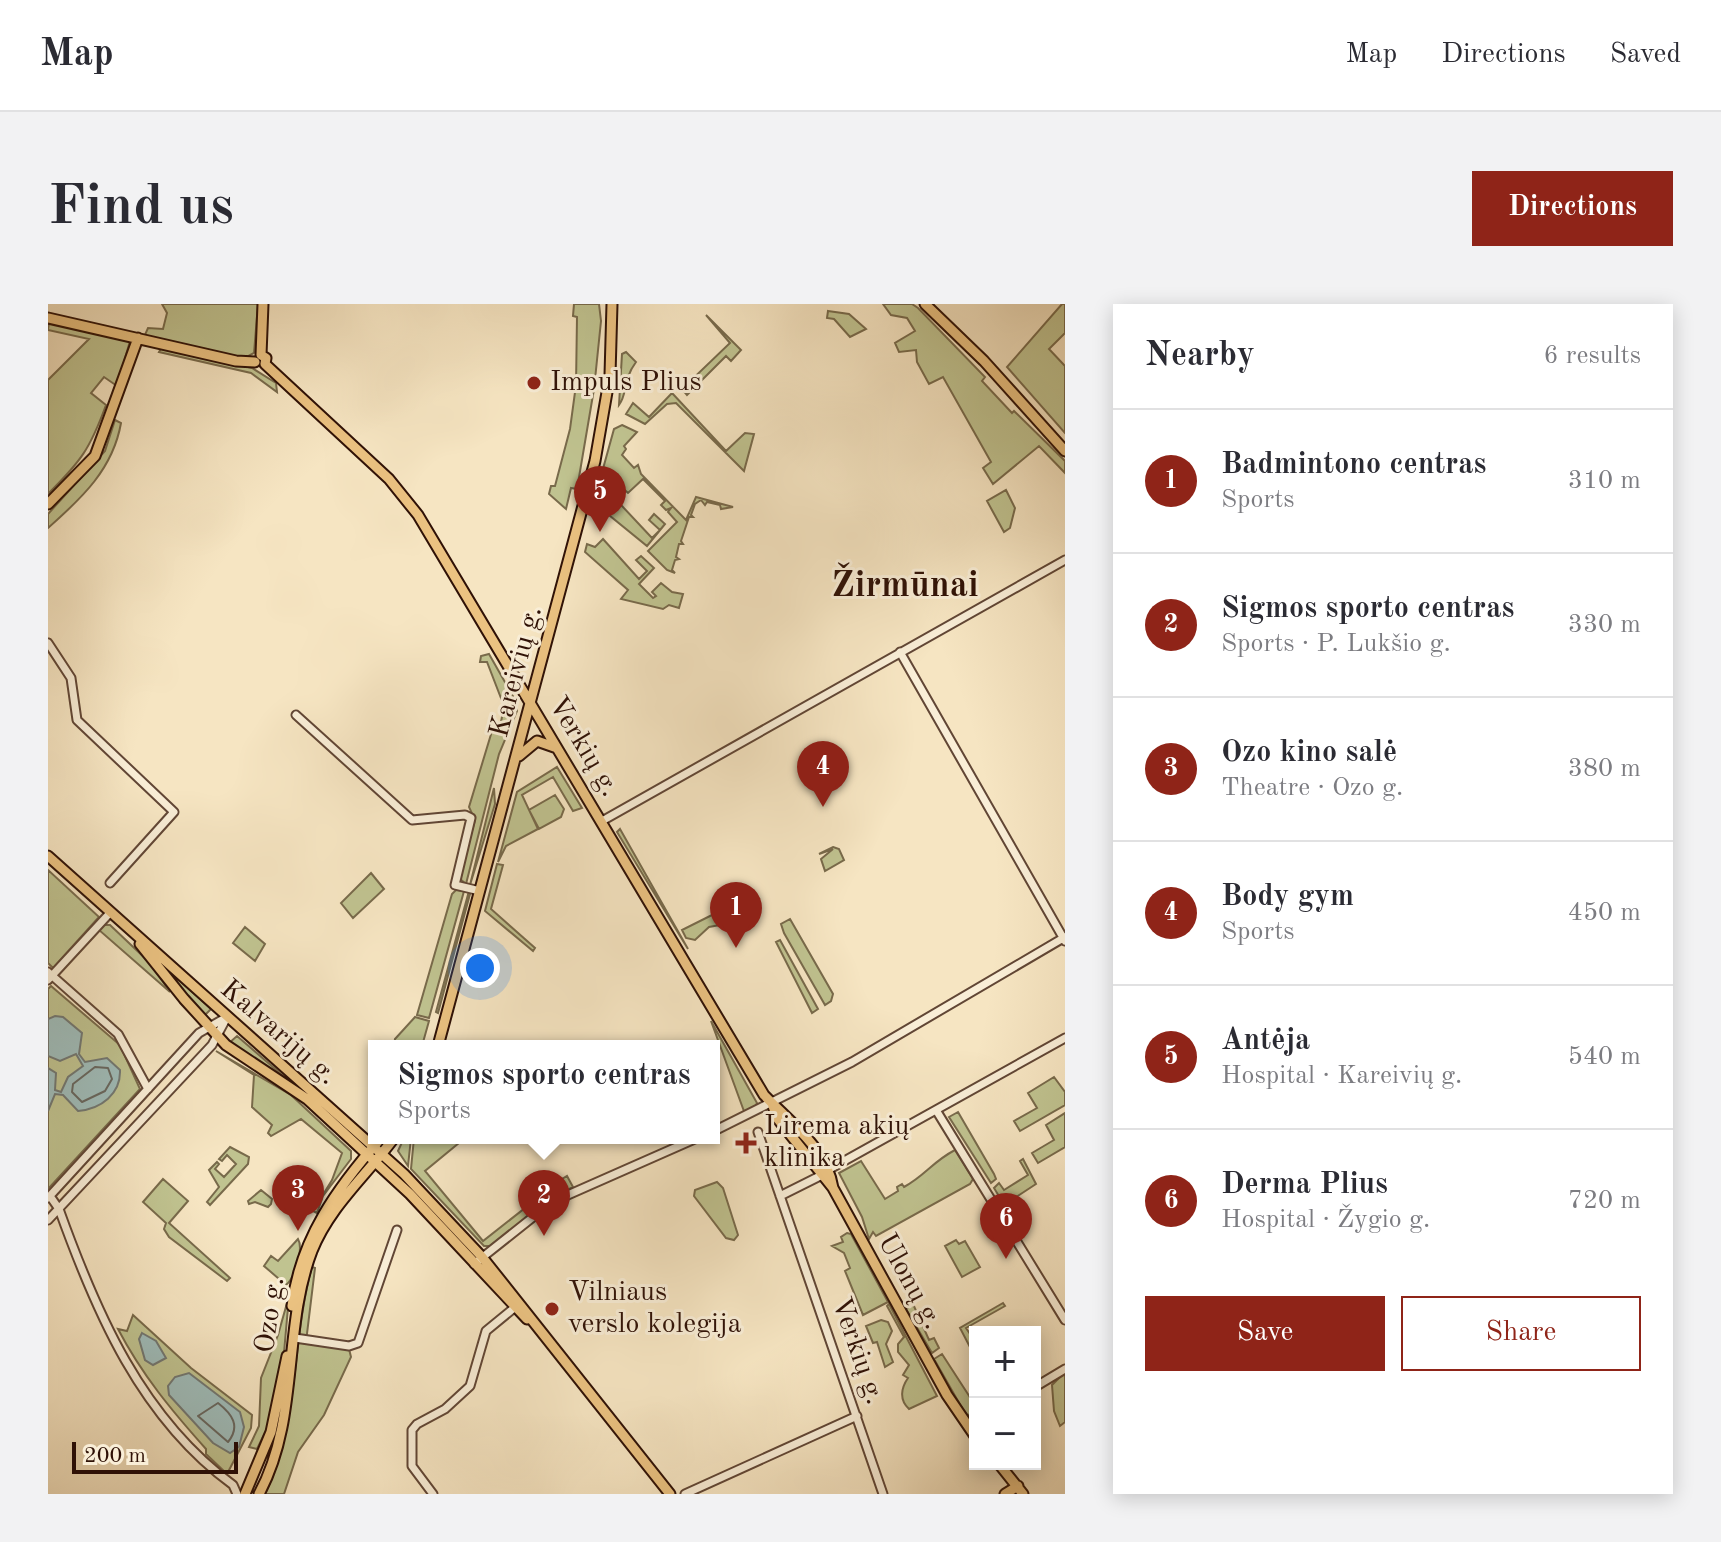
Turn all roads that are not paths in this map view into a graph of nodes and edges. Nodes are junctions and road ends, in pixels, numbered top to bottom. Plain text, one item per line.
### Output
1 (263, 304) edge
2 (612, 304) edge
3 (925, 304) edge
4 (48, 318) edge
5 (138, 338) junction
6 (261, 360) junction
7 (1065, 451) edge
8 (48, 504) edge
9 (1065, 560) edge
10 (48, 643) edge
11 (900, 652) junction
12 (541, 671) junction
13 (516, 678) junction
14 (532, 705) junction
15 (296, 715) dead end
16 (558, 748) junction
17 (517, 759) junction
18 (602, 821) junction
19 (48, 856) edge
20 (48, 862) edge
21 (110, 883) dead end
22 (480, 891) junction
23 (108, 915) junction
24 (1065, 939) edge
25 (50, 976) edge
26 (227, 1017) junction
27 (207, 1026) junction
28 (219, 1037) junction
29 (1065, 1038) edge
30 (440, 1040) edge
31 (148, 1089) junction
32 (772, 1103) junction
33 (936, 1110) junction
34 (720, 1128) edge
35 (758, 1132) dead end
36 (368, 1141) edge
37 (368, 1142) edge
38 (390, 1144) edge
39 (683, 1144) edge
40 (374, 1146) edge
41 (379, 1158) junction
42 (825, 1173) junction
43 (780, 1196) junction
44 (49, 1197) edge
45 (59, 1209) junction
46 (48, 1220) edge
47 (397, 1230) dead end
48 (478, 1261) junction
49 (514, 1308) junction
50 (1065, 1320) edge
51 (533, 1324) junction
52 (295, 1338) junction
53 (1065, 1369) edge
54 (1041, 1383) edge
55 (857, 1416) junction
56 (969, 1421) edge
57 (1004, 1470) edge
58 (252, 1482) junction
59 (233, 1485) junction
60 (1021, 1490) edge
61 (237, 1494) edge
62 (245, 1494) edge
63 (259, 1494) edge
64 (433, 1494) edge
65 (670, 1494) edge
66 (685, 1494) edge
67 (883, 1494) edge
68 (1005, 1494) edge

1 - 6 main road
2 - 12 main road, Kareivių g.
3 - 7 main road
4 - 5 main road
5 - 6 main road
5 - 8 main road
6 - 13 main road, Verkių g.
9 - 11 street
10 - 21 street
11 - 18 street
11 - 24 street
12 - 13 main road
12 - 14 main road, Kareivių g.
13 - 14 main road, Verkių g.
14 - 16 main road, Verkių g.
14 - 17 main road, Kareivių g.
15 - 22 street
16 - 17 main road
16 - 18 main road, Verkių g.
17 - 22 main road, Kareivių g.
18 - 32 main road, Verkių g.
19 - 26 main road, Kalvarijų g.
20 - 23 main road, Kalvarijų g.
22 - 30 main road, Kareivių g.
23 - 25 street
23 - 27 main road, Kalvarijų g.
24 - 32 street
25 - 31 street
26 - 27 street
26 - 28 street
26 - 36 main road, Kalvarijų g.
27 - 28 main road, Kalvarijų g.
27 - 31 street
28 - 37 main road, Kalvarijų g.
28 - 45 street
29 - 33 street
31 - 44 street
32 - 34 street
32 - 42 main road, Ulonų g.
33 - 42 street
33 - 50 street
35 - 43 street, Verkių g.
38 - 41 main road
39 - 48 street
40 - 41 main road, Kalvarijų g.
40 - 58 main road, Ozo g.
41 - 48 main road, Kalvarijų g.
41 - 52 main road, Ozo g.
42 - 43 street
42 - 56 main road, Ulonų g.
43 - 55 street, Verkių g.
44 - 45 street
45 - 46 street
45 - 59 street
47 - 52 street
48 - 49 main road, Kalvarijų g.
48 - 51 main road, Kalvarijų g.
49 - 51 main road, Kalvarijų g.
49 - 64 street
51 - 65 main road, Kalvarijų g.
52 - 63 main road, Ozo g.
53 - 54 street
55 - 66 street
55 - 67 street, Verkių g.
57 - 60 main road
58 - 59 street
58 - 62 main road, Ozo g.
59 - 61 street
60 - 68 main road

